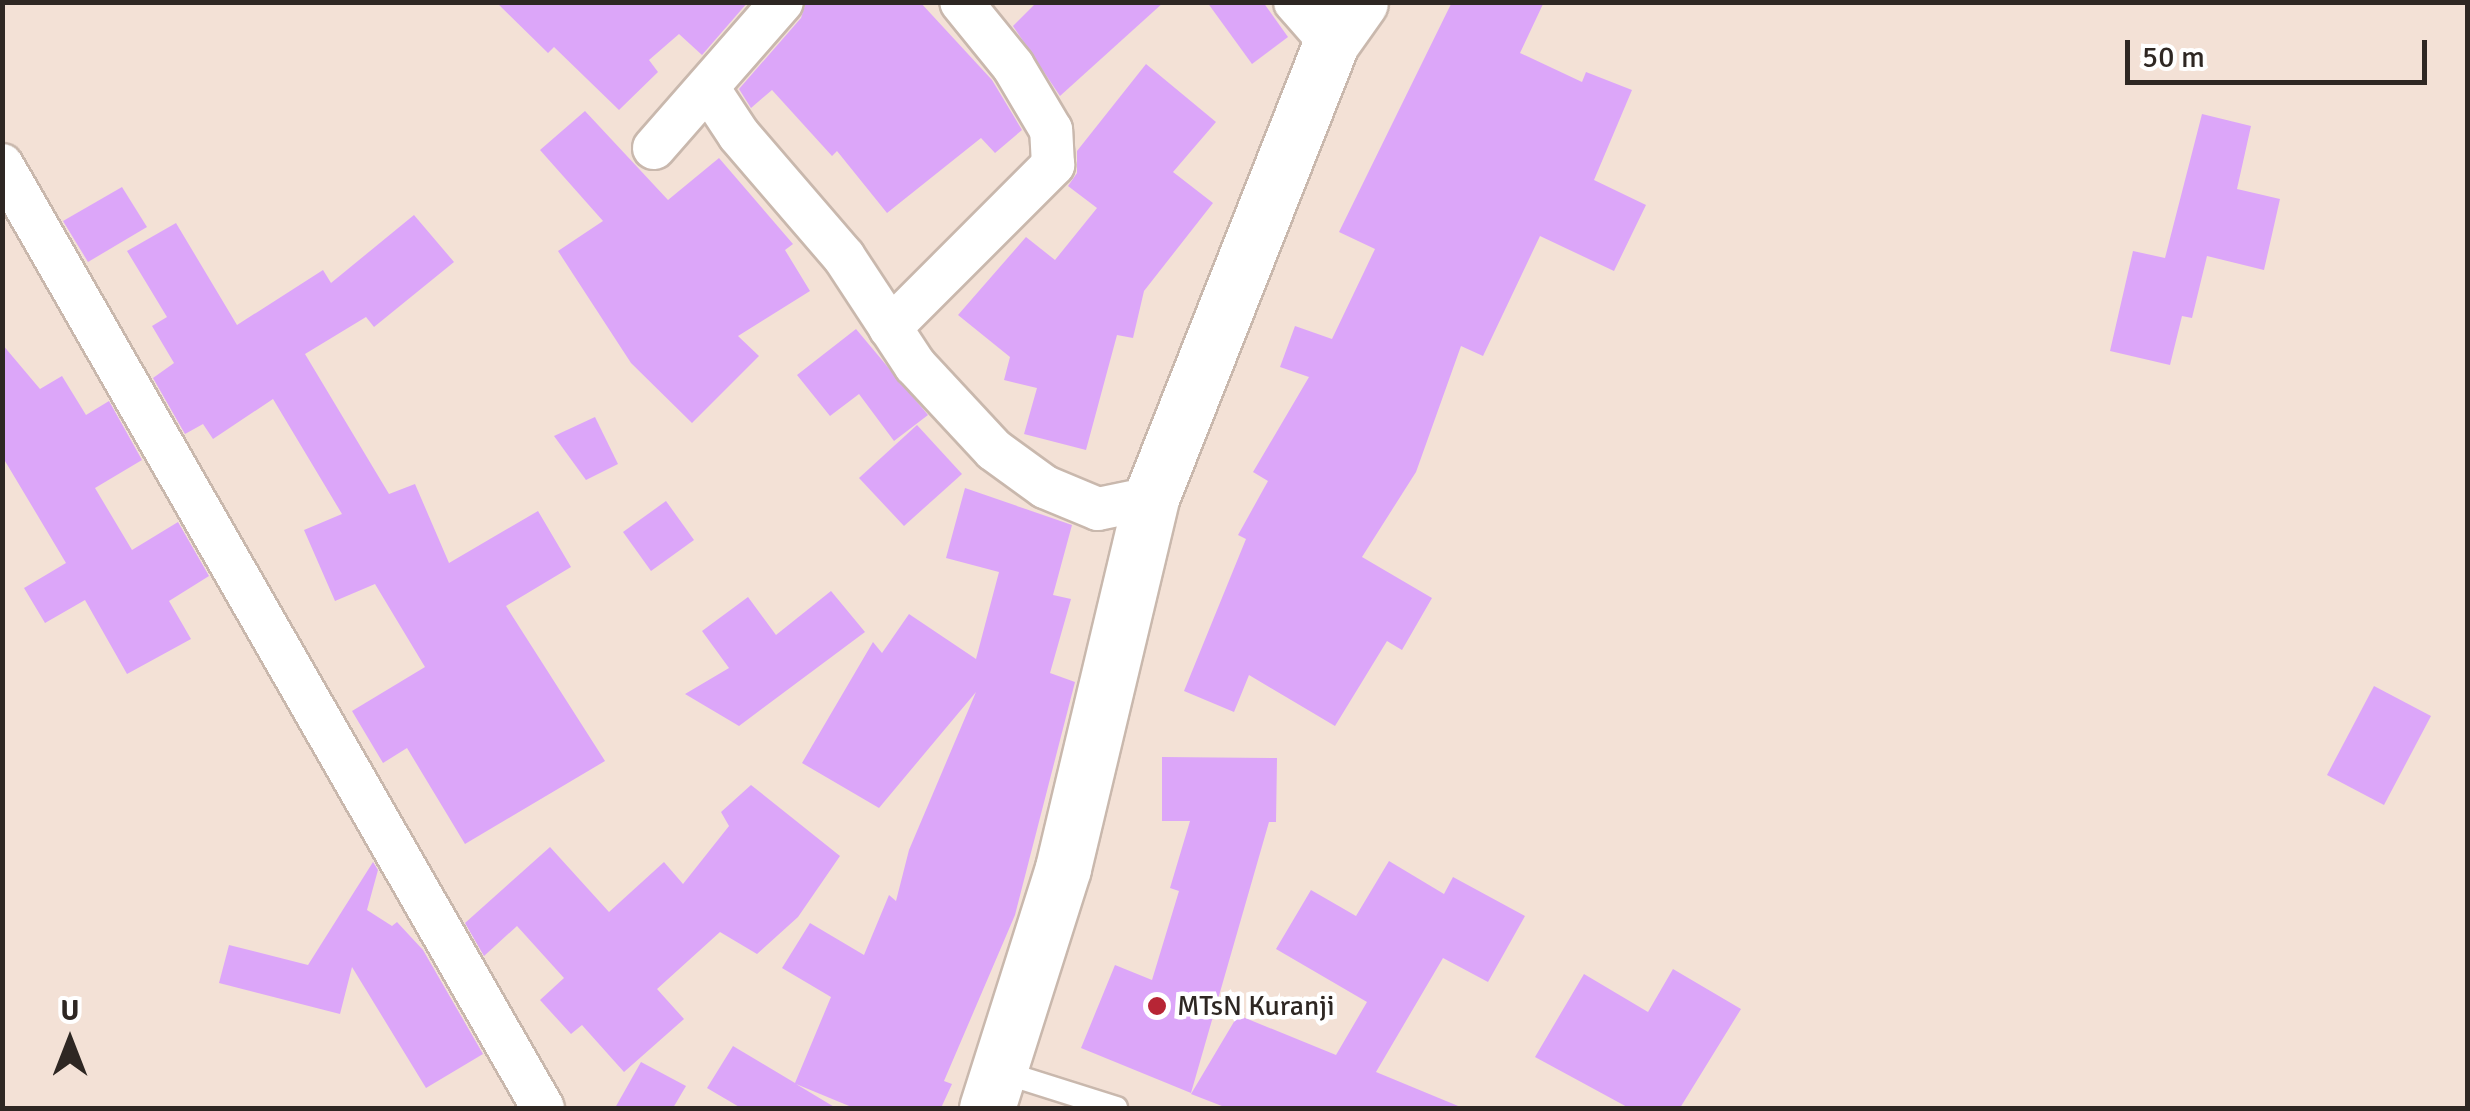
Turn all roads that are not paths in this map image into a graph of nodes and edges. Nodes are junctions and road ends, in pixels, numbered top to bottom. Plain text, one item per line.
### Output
1 (782, 2) edge
2 (960, 2) edge
3 (1295, 2) edge
4 (1346, 23) edge
5 (708, 88) junction
6 (654, 148) dead end
7 (2, 165) edge
8 (890, 328) junction
9 (1151, 498) junction
10 (993, 1090) edge
11 (543, 1108) edge
12 (1116, 1108) edge

1 - 5 street
2 - 8 street
3 - 4 street
4 - 9 street
5 - 6 street
5 - 8 street
7 - 11 street
8 - 9 street
9 - 10 street
10 - 12 lane

